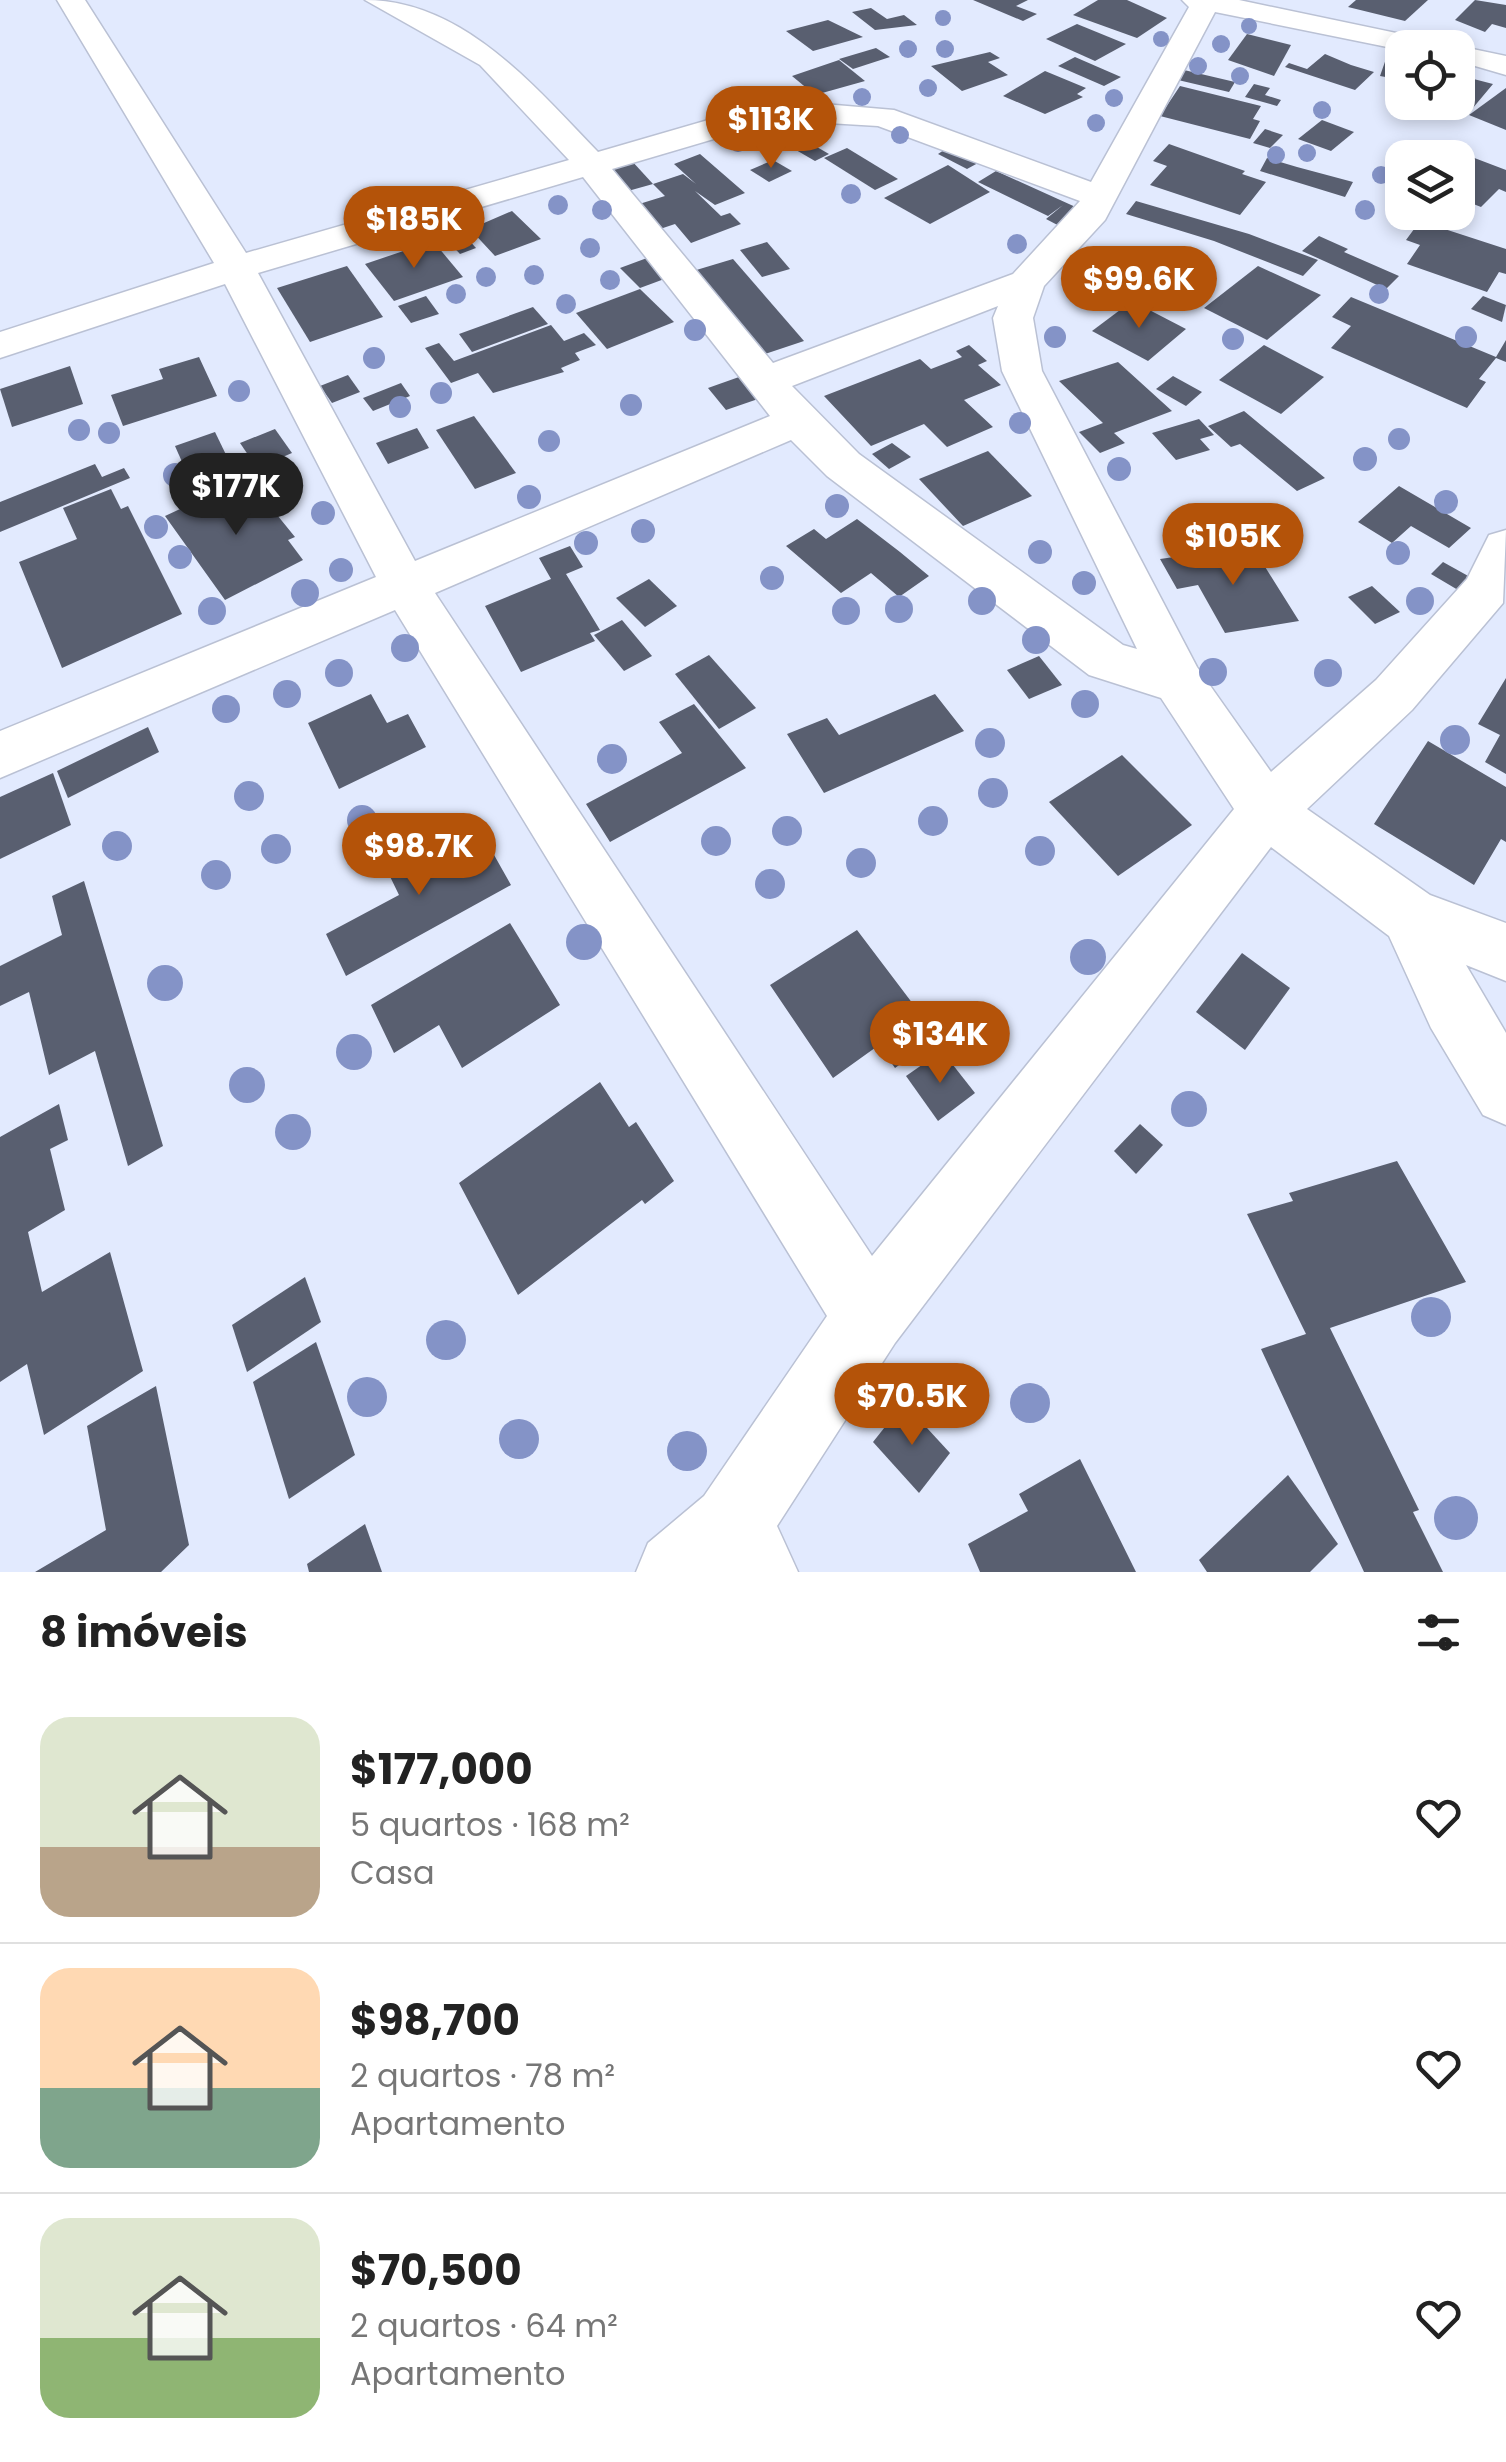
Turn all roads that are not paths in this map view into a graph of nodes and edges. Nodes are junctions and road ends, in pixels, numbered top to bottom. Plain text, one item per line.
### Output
1 (71, 0) edge
2 (380, 0) edge
3 (1201, 1) edge
4 (1385, 37) edge
5 (1480, 55) edge
6 (1506, 66) edge
7 (589, 162) junction
8 (1100, 197) junction
9 (236, 268) junction
10 (1026, 282) junction
11 (0, 345) edge
12 (763, 382) junction
13 (796, 421) junction
14 (1506, 547) edge
15 (402, 582) junction
16 (1179, 682) junction
17 (0, 755) edge
18 (1266, 811) junction
19 (1410, 916) junction
20 (1506, 952) edge
21 (1506, 1092) edge
22 (868, 1317) junction
23 (722, 1556) edge

1 - 9 street
2 - 7 street
3 - 4 street
3 - 8 street
5 - 6 street
7 - 8 street
7 - 9 street
7 - 12 street
8 - 10 street
9 - 11 street
9 - 15 street
10 - 12 street
10 - 16 street
12 - 13 street
13 - 15 street
13 - 16 street
14 - 18 street
15 - 17 street
15 - 22 street
16 - 18 street
18 - 19 street
18 - 22 street
19 - 20 street
19 - 21 street
22 - 23 street

